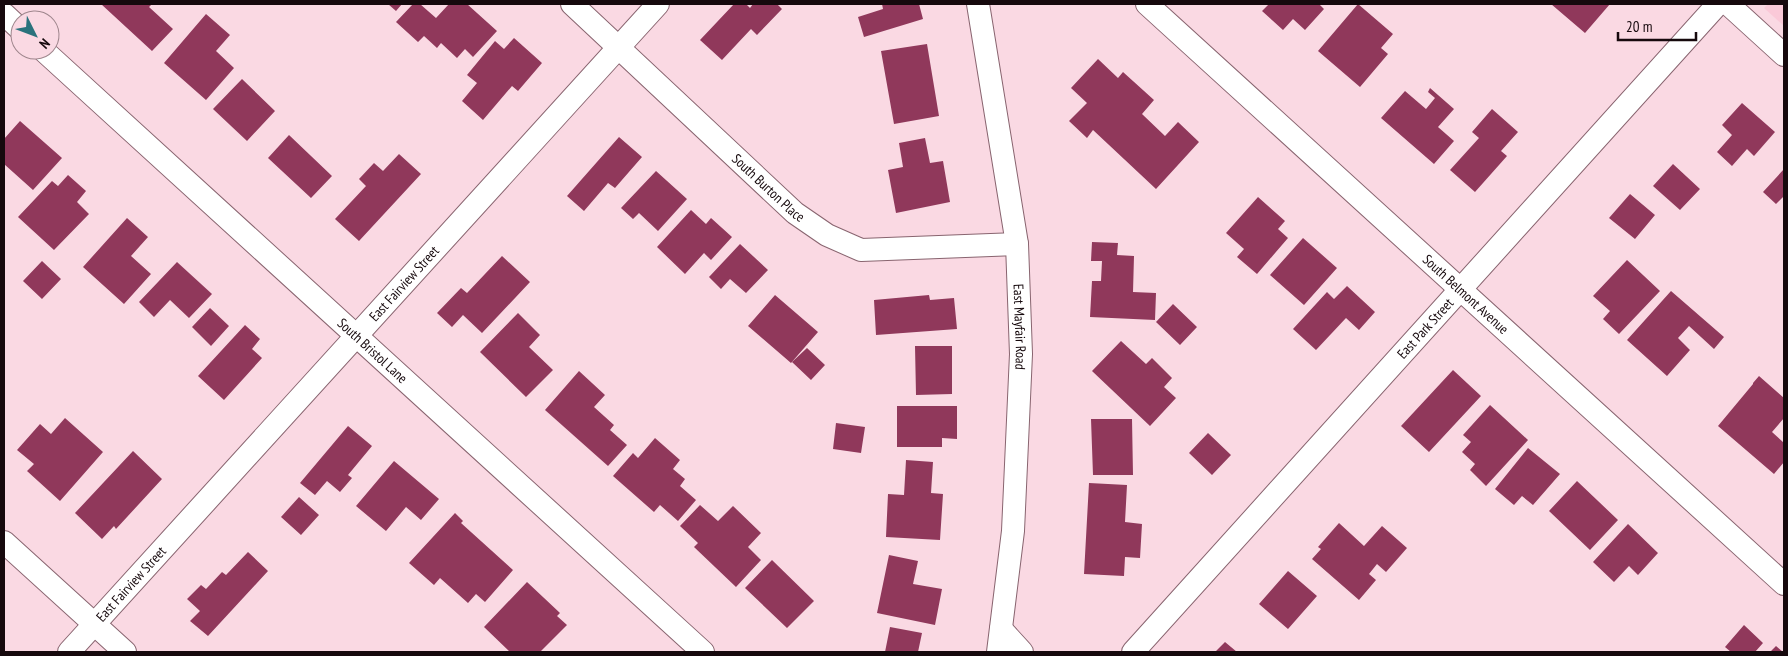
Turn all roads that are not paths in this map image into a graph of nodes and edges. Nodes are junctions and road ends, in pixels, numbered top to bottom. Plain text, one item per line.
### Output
1 (572, 4) edge
2 (658, 4) edge
3 (978, 4) edge
4 (1147, 4) edge
5 (1718, 4) edge
6 (1728, 4) edge
7 (619, 46) junction
8 (1784, 55) edge
9 (54, 60) edge
10 (1017, 244) junction
11 (1461, 288) junction
12 (356, 337) junction
13 (4, 542) edge
14 (1784, 584) edge
15 (94, 625) junction
16 (1001, 629) junction
17 (69, 652) edge
18 (125, 652) edge
19 (703, 652) edge
20 (998, 652) edge
21 (1022, 652) edge
22 (1133, 652) edge

1 - 7 street, South Burton Place
2 - 7 street, East Fairview Street
3 - 10 street, East Mayfair Road
4 - 11 street, South Belmont Avenue
5 - 11 street, East Park Street
6 - 8 street
7 - 10 street, South Burton Place
7 - 12 street, East Fairview Street
9 - 12 street, South Bristol Lane
10 - 16 street, East Mayfair Road
11 - 14 street, South Belmont Avenue
11 - 22 street, East Park Street
12 - 15 street, East Fairview Street
12 - 19 street, South Bristol Lane
13 - 15 street
15 - 17 street, East Fairview Street
15 - 18 street
16 - 20 street, East Mayfair Road
16 - 21 street

